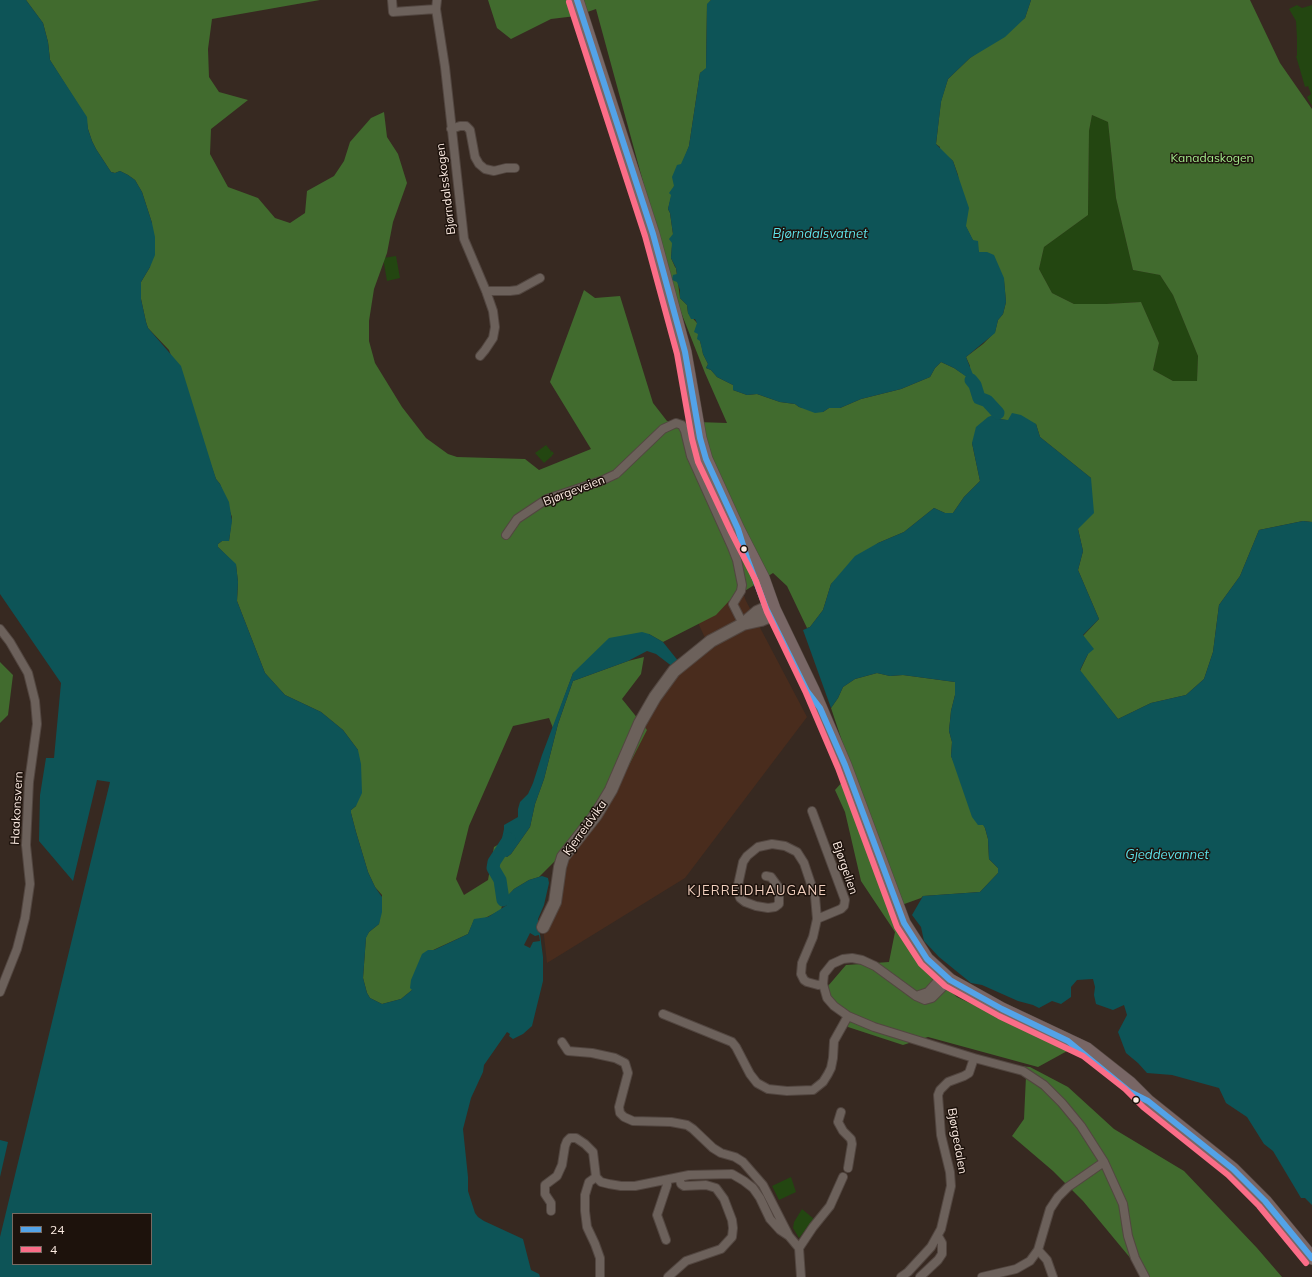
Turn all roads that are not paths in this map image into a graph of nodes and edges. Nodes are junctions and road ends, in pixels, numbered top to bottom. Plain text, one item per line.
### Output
1 (392, 0) edge
2 (437, 0) edge
3 (577, 0) edge
4 (436, 9) junction
5 (452, 129) junction
6 (515, 168) dead end
7 (540, 278) dead end
8 (486, 291) junction
9 (480, 356) dead end
10 (506, 535) dead end
11 (770, 611) junction
12 (743, 624) junction
13 (0, 629) edge
14 (812, 811) dead end
15 (766, 876) dead end
16 (817, 919) junction
17 (543, 927) dead end
18 (946, 978) junction
19 (823, 984) junction
20 (0, 992) edge
21 (662, 1014) dead end
22 (848, 1016) junction
23 (562, 1042) dead end
24 (974, 1058) junction
25 (841, 1112) dead end
26 (1104, 1162) junction
27 (848, 1168) dead end
28 (596, 1177) junction
29 (679, 1177) junction
30 (842, 1177) dead end
31 (667, 1180) junction
32 (551, 1211) dead end
33 (789, 1236) junction
34 (938, 1236) junction
35 (666, 1240) dead end
36 (799, 1248) junction
37 (1038, 1250) junction
38 (1312, 1258) edge
39 (600, 1277) edge
40 (668, 1277) edge
41 (802, 1277) edge
42 (901, 1277) edge
43 (920, 1277) edge
44 (982, 1277) edge
45 (1053, 1277) edge
46 (1145, 1277) edge

1 - 4 street
2 - 4 street, Bjørndalsskogen
3 - 11 main road
4 - 5 street, Bjørndalsskogen
5 - 6 street, Bjørndalsskogen
5 - 8 street, Bjørndalsskogen
7 - 8 street
8 - 9 street, Bjørndalsskogen
10 - 12 street, Bjørgeveien
11 - 12 street, Kjerreidvika
11 - 18 main road
12 - 17 street, Kjerreidvika
13 - 20 street, Haakonsvern
14 - 16 street, Bjørgelien
15 - 16 street
16 - 19 street
18 - 19 street
18 - 38 main road
19 - 22 street
21 - 22 street
22 - 24 street
23 - 33 street
24 - 26 street
24 - 34 street, Bjørgedalen
25 - 27 street
26 - 37 street
26 - 46 street
28 - 31 street
28 - 32 street
28 - 39 street
29 - 31 street
29 - 33 street
29 - 40 street
30 - 36 street
31 - 35 street
33 - 36 street
34 - 42 street, Bjørgedalen
34 - 43 street
36 - 41 street
37 - 44 street
37 - 45 street

